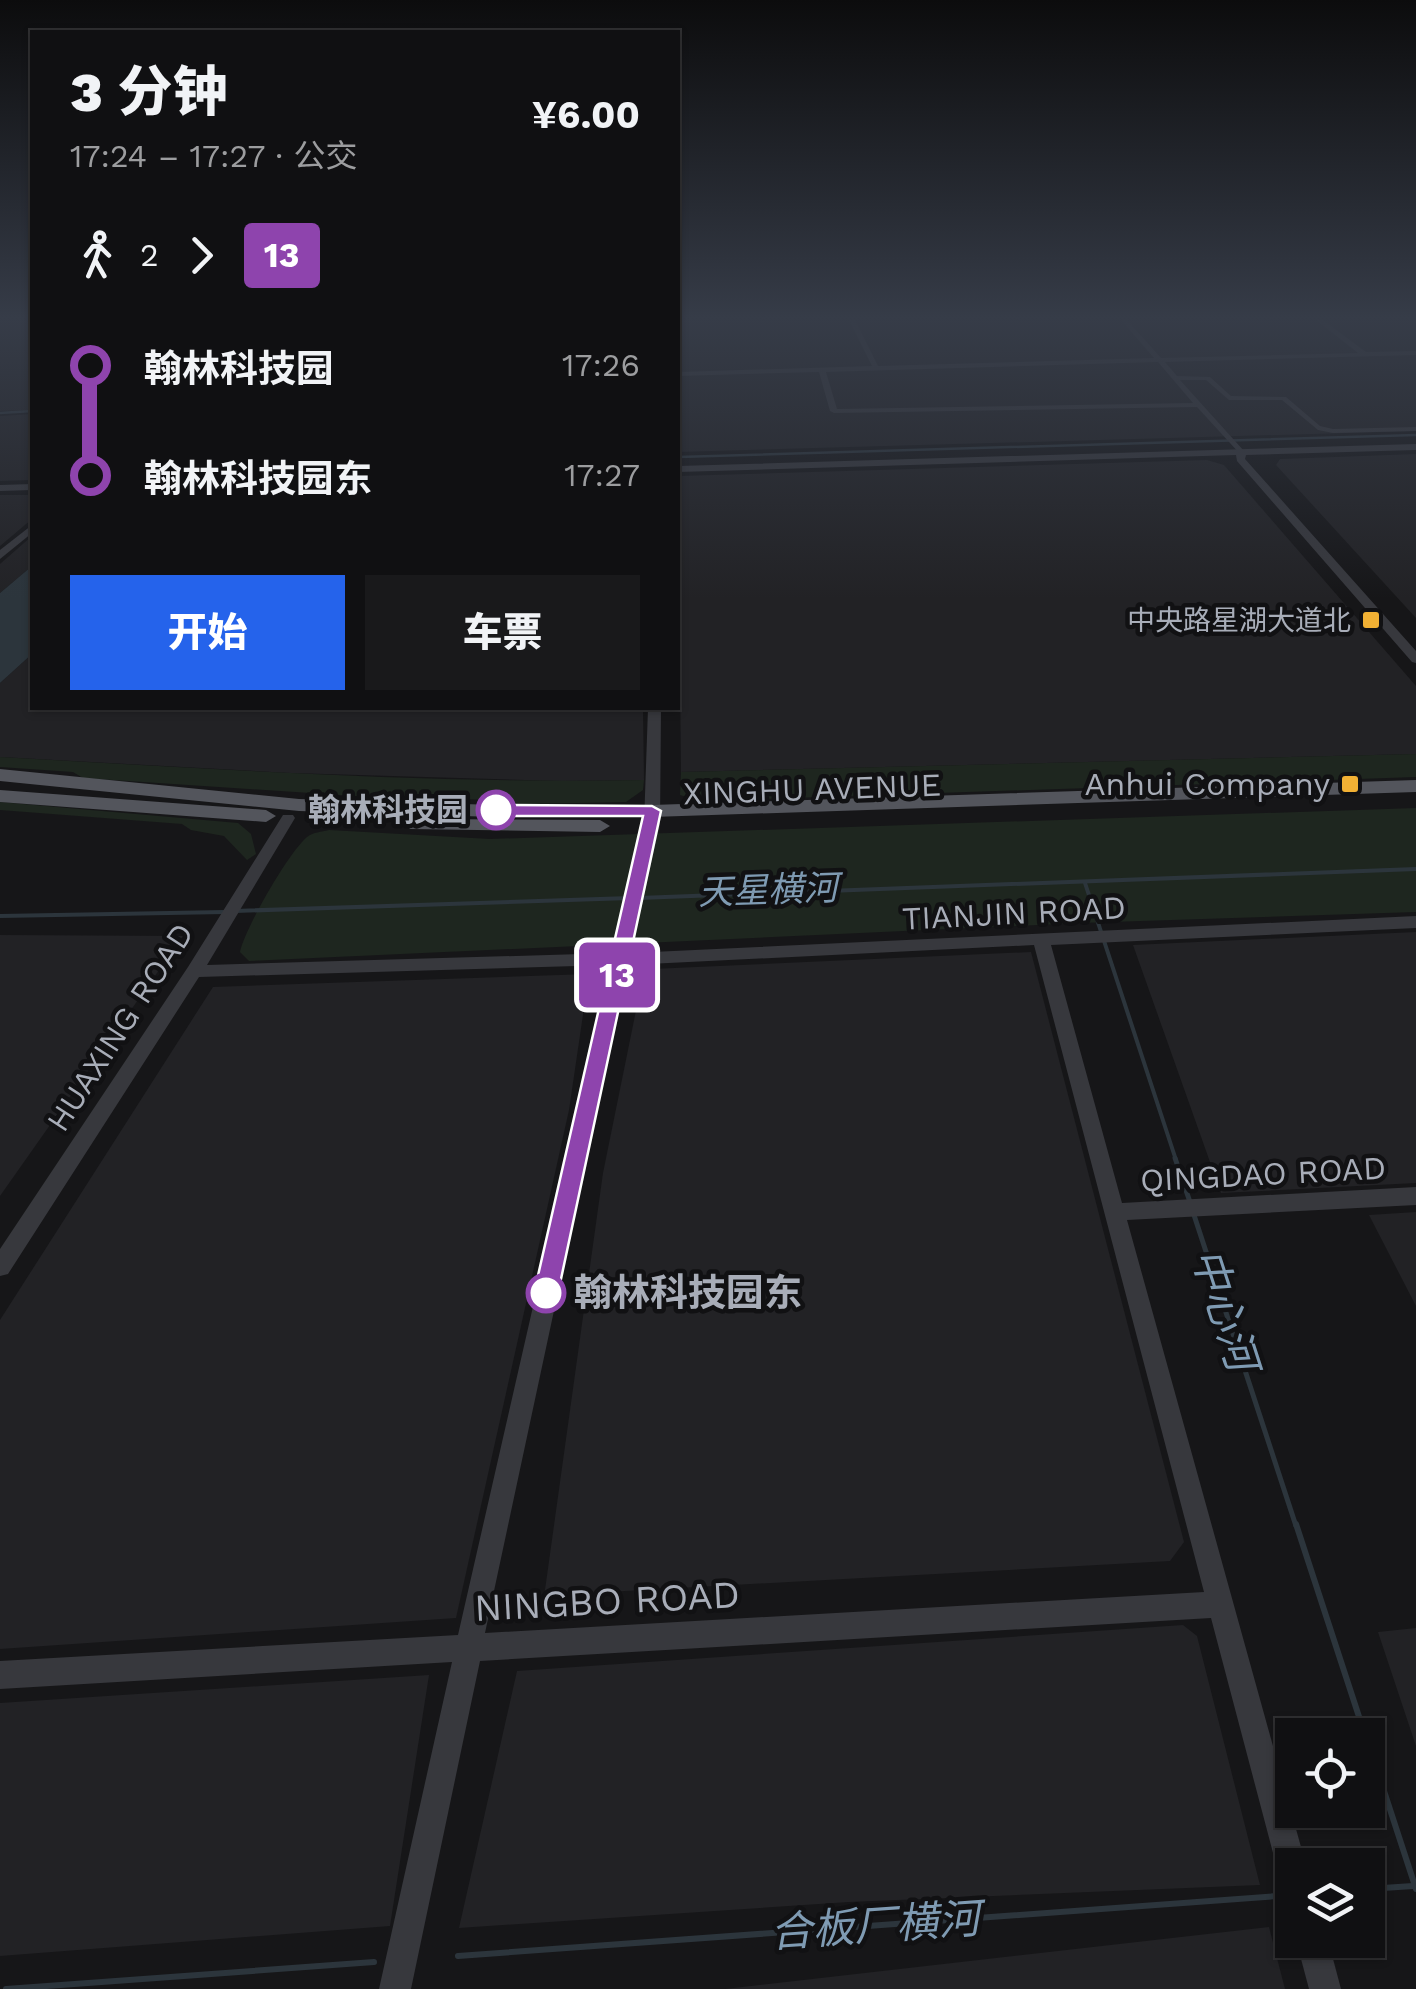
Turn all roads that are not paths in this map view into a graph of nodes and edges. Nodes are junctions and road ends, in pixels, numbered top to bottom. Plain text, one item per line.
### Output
1 (1204, 413) edge
2 (1299, 413) edge
3 (1416, 429) edge
4 (1416, 447) edge
5 (1241, 453) junction
6 (680, 469) edge
7 (30, 487) edge
8 (0, 488) edge
9 (30, 530) edge
10 (0, 556) edge
11 (1416, 645) edge
12 (1416, 660) edge
13 (654, 710) edge
14 (0, 774) edge
15 (1416, 786) edge
16 (0, 796) edge
17 (1416, 800) edge
18 (288, 818) junction
19 (652, 818) junction
20 (1416, 922) edge
21 (1042, 942) junction
22 (620, 959) junction
23 (194, 971) junction
24 (1416, 1196) edge
25 (1114, 1212) junction
26 (0, 1268) edge
27 (1218, 1604) junction
28 (467, 1647) junction
29 (0, 1676) edge
30 (1287, 1848) edge
31 (1317, 1958) edge
32 (395, 1989) edge
33 (1325, 1989) edge

1 - 5 street
2 - 3 street
4 - 5 street
5 - 6 street
5 - 11 street
5 - 12 street
7 - 8 street
9 - 10 street
13 - 19 street
14 - 19 main road, XINGHU AVENUE
15 - 19 main road, XINGHU AVENUE
16 - 18 main road, XINGHU AVENUE
17 - 19 main road, XINGHU AVENUE
18 - 19 main road, XINGHU AVENUE
18 - 23 street, HUAXING ROAD
19 - 22 street
20 - 21 street, TIANJIN ROAD
21 - 22 street, TIANJIN ROAD
21 - 25 street
22 - 23 street, TIANJIN ROAD
22 - 28 street
23 - 26 street, HUAXING ROAD
24 - 25 street, QINGDAO ROAD
25 - 27 street
27 - 28 street, NINGBO ROAD
27 - 30 street
28 - 29 street, NINGBO ROAD
28 - 32 street
31 - 33 street

